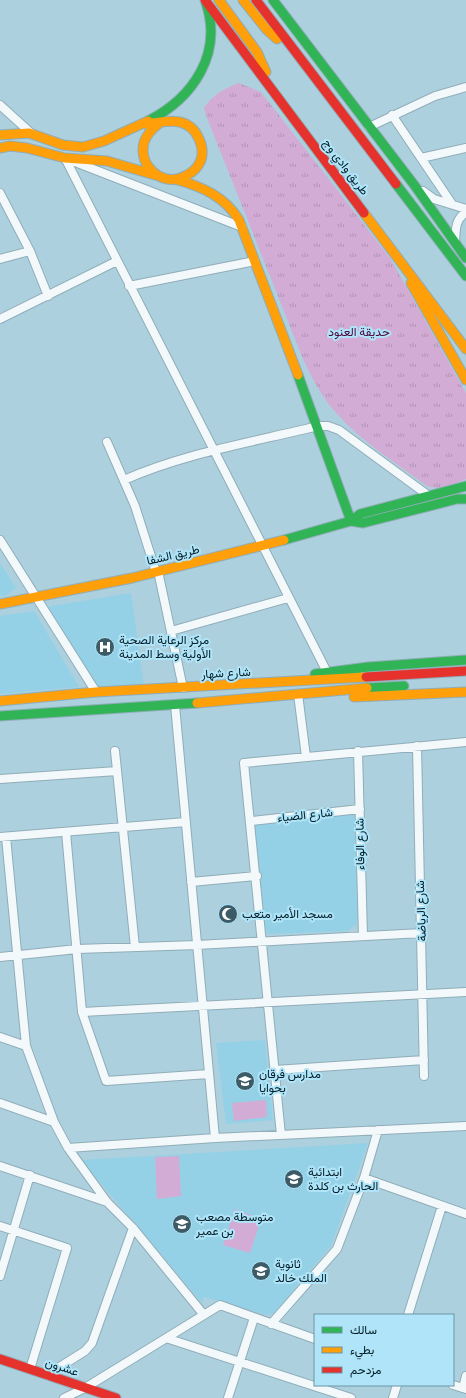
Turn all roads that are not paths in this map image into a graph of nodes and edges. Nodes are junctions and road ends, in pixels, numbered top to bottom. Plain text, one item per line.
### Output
1 (205, 0) edge
2 (219, 0) edge
3 (243, 0) edge
4 (256, 0) edge
5 (273, 0) edge
6 (303, 64) junction
7 (466, 87) edge
8 (274, 90) junction
9 (0, 105) edge
10 (162, 112) junction
11 (392, 115) junction
12 (156, 124) junction
13 (138, 125) junction
14 (369, 127) junction
15 (0, 134) edge
16 (32, 134) junction
17 (0, 148) edge
18 (466, 148) edge
19 (65, 158) junction
20 (421, 158) junction
21 (156, 176) junction
22 (178, 180) junction
23 (415, 186) junction
24 (0, 193) edge
25 (2, 203) edge
26 (452, 204) junction
27 (466, 208) edge
28 (466, 212) edge
29 (242, 227) junction
30 (455, 242) junction
31 (391, 248) junction
32 (30, 251) junction
33 (466, 258) edge
34 (0, 259) edge
35 (117, 261) junction
36 (255, 261) junction
37 (466, 276) edge
38 (129, 286) junction
39 (48, 296) junction
40 (0, 319) edge
41 (466, 349) edge
42 (466, 380) edge
43 (318, 426) junction
44 (107, 442) dead end
45 (213, 451) junction
46 (124, 480) junction
47 (466, 486) edge
48 (429, 496) junction
49 (466, 498) edge
50 (351, 521) junction
51 (0, 540) edge
52 (263, 546) junction
53 (157, 572) junction
54 (38, 598) junction
55 (288, 598) junction
56 (0, 604) edge
57 (171, 631) junction
58 (466, 660) edge
59 (466, 671) edge
60 (327, 672) junction
61 (254, 684) junction
62 (423, 684) dead end
63 (182, 688) junction
64 (96, 692) junction
65 (466, 692) edge
66 (298, 694) junction
67 (0, 701) edge
68 (175, 705) junction
69 (0, 716) edge
70 (466, 742) edge
71 (417, 746) junction
72 (115, 751) dead end
73 (358, 752) junction
74 (306, 757) junction
75 (117, 771) junction
76 (0, 779) edge
77 (360, 809) junction
78 (251, 821) junction
79 (186, 822) junction
80 (123, 827) junction
81 (66, 832) junction
82 (3, 837) edge
83 (257, 876) junction
84 (191, 882) junction
85 (422, 933) junction
86 (363, 936) junction
87 (263, 940) junction
88 (197, 945) junction
89 (135, 947) junction
90 (77, 949) junction
91 (17, 955) junction
92 (0, 957) edge
93 (466, 992) edge
94 (424, 994) junction
95 (269, 1002) junction
96 (203, 1006) junction
97 (82, 1012) junction
98 (0, 1037) edge
99 (26, 1046) junction
100 (424, 1060) junction
101 (275, 1070) junction
102 (209, 1074) junction
103 (424, 1076) dead end
104 (0, 1103) edge
105 (54, 1122) junction
106 (466, 1126) edge
107 (378, 1130) junction
108 (281, 1135) junction
109 (215, 1138) junction
110 (68, 1148) junction
111 (0, 1166) edge
112 (30, 1175) junction
113 (364, 1178) junction
114 (107, 1202) junction
115 (442, 1206) junction
116 (466, 1214) edge
117 (0, 1226) edge
118 (133, 1228) junction
119 (13, 1230) junction
120 (0, 1276) edge
121 (408, 1314) edge
122 (204, 1315) junction
123 (254, 1318) junction
124 (271, 1324) junction
125 (166, 1338) junction
126 (314, 1338) edge
127 (0, 1359) edge
128 (240, 1362) junction
129 (30, 1369) junction
130 (47, 1375) junction
131 (466, 1376) edge
132 (454, 1385) edge
133 (397, 1386) edge
134 (85, 1388) junction
135 (464, 1389) edge
136 (64, 1398) edge
137 (116, 1398) edge
138 (228, 1398) edge
139 (351, 1398) edge
140 (393, 1398) edge

1 - 8 main road, طريق وادي وج
1 - 10 main road
2 - 8 main road
3 - 6 main road
4 - 6 main road
5 - 14 main road
6 - 37 main road
7 - 11 street
8 - 31 main road, طريق وادي وج
9 - 16 street
10 - 12 main road
10 - 13 main road
11 - 14 street
11 - 20 street
12 - 13 main road
12 - 21 main road
12 - 22 main road
13 - 16 main road
14 - 23 main road
15 - 16 main road
17 - 19 main road
18 - 20 street
19 - 21 main road
19 - 29 street
19 - 35 street
20 - 26 street
21 - 22 main road
22 - 29 main road
23 - 26 street
23 - 30 main road
24 - 25 street
25 - 32 street
26 - 27 street
28 - 30 street
29 - 36 main road
30 - 33 main road
31 - 41 main road, طريق وادي وج
31 - 42 main road
32 - 34 street
32 - 39 street
35 - 38 street
35 - 39 street
36 - 38 street
36 - 43 main road
38 - 45 street
39 - 40 street
43 - 45 street
43 - 48 street
43 - 50 main road
44 - 46 street
45 - 46 street
45 - 52 street
46 - 53 street
47 - 48 main road
48 - 50 main road
49 - 50 main road
50 - 52 main road, طريق الشفا
51 - 54 street
52 - 53 main road, طريق الشفا
52 - 55 street
53 - 54 main road, طريق الشفا
53 - 57 street
54 - 56 main road, طريق الشفا
54 - 64 street
55 - 57 street
55 - 60 street
57 - 63 street
58 - 60 main road
59 - 61 main road, شارع شهار
60 - 61 main road
61 - 63 main road, شارع شهار
62 - 66 main road
63 - 64 main road, شارع شهار
64 - 67 main road, شارع شهار
65 - 66 main road
66 - 68 main road
66 - 74 street
68 - 69 main road
68 - 79 street
70 - 71 street
71 - 73 street
71 - 85 street, شارع الرياضة
72 - 75 street
73 - 74 street
73 - 77 street, شارع الوفاء
74 - 78 street
75 - 76 street
75 - 80 street
77 - 78 street, شارع الضياء
77 - 86 street, شارع الوفاء
78 - 83 street
79 - 80 street
79 - 84 street
80 - 81 street
80 - 89 street
81 - 82 street
81 - 90 street
82 - 91 street
83 - 84 street
83 - 87 street
84 - 88 street
85 - 86 street
85 - 94 street, شارع الرياضة
86 - 87 street
87 - 88 street
87 - 95 street
88 - 89 street
88 - 96 street
89 - 90 street
90 - 91 street
90 - 97 street
91 - 92 street
91 - 99 street
93 - 94 street
94 - 95 street
94 - 100 street, شارع الرياضة
95 - 96 street
95 - 101 street
96 - 97 street
96 - 102 street
97 - 102 street
98 - 99 street
99 - 105 street
100 - 101 street
100 - 103 street, شارع الرياضة
101 - 108 street
102 - 109 street
104 - 105 street
105 - 110 street
106 - 107 street
107 - 108 street
107 - 113 street
108 - 109 street
109 - 110 street
110 - 114 street
111 - 112 street
112 - 114 street
112 - 119 street
113 - 115 street
113 - 124 street
114 - 118 street
115 - 116 street
115 - 121 street
117 - 119 street
118 - 122 street
118 - 130 street
119 - 120 street
119 - 129 street
122 - 123 street
122 - 125 street
123 - 124 street
123 - 128 street
124 - 126 street
125 - 128 street
125 - 134 street
127 - 129 main road, عشرون
128 - 138 street
128 - 139 street
129 - 130 main road, عشرون
130 - 134 main road, عشرون
131 - 135 street
132 - 135 street
133 - 140 street
134 - 136 street
134 - 137 main road, عشرون

